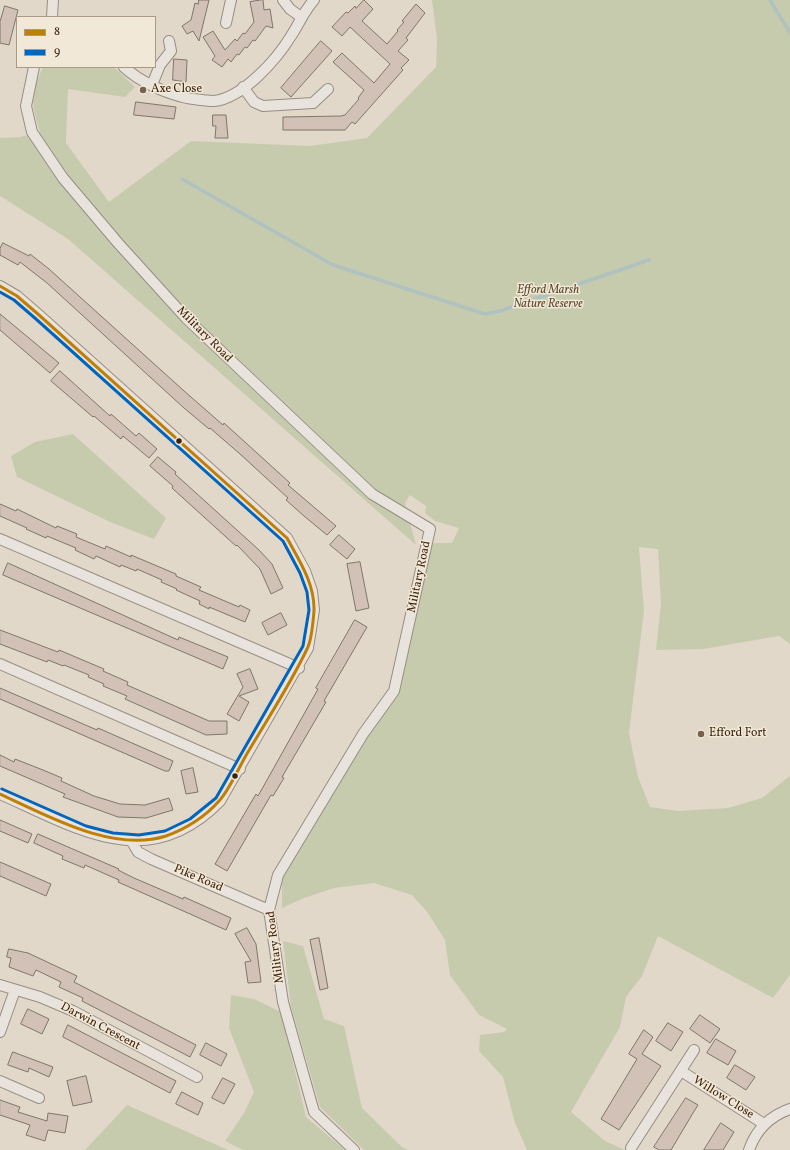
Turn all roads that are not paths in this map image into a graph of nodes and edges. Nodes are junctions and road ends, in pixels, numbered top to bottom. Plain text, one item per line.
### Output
1 (53, 0) edge
2 (231, 0) edge
3 (283, 0) edge
4 (314, 0) edge
5 (52, 16) edge
6 (301, 17) junction
7 (226, 23) dead end
8 (169, 41) dead end
9 (34, 68) edge
10 (125, 68) edge
11 (152, 85) junction
12 (243, 87) junction
13 (328, 89) dead end
14 (0, 286) edge
15 (0, 539) edge
16 (0, 664) edge
17 (299, 668) junction
18 (240, 768) junction
19 (0, 794) edge
20 (132, 842) junction
21 (269, 910) junction
22 (0, 985) edge
23 (15, 990) junction
24 (0, 1032) edge
25 (694, 1050) dead end
26 (682, 1071) junction
27 (197, 1077) dead end
28 (0, 1081) edge
29 (39, 1098) dead end
30 (790, 1109) edge
31 (764, 1124) junction
32 (631, 1148) dead end
33 (354, 1150) edge
34 (749, 1150) edge

1 - 5 street
2 - 7 street
3 - 6 street
4 - 6 street
6 - 12 street
8 - 11 street
9 - 21 street, Military Road
10 - 11 street
11 - 12 street
12 - 13 street
14 - 17 street
15 - 17 street
16 - 18 street
17 - 18 street
18 - 20 street
19 - 20 street
20 - 21 street, Pike Road
21 - 33 street, Military Road
22 - 23 street, Darwin Crescent
23 - 24 street
23 - 27 street, Darwin Crescent
25 - 26 street, Willow Close
26 - 31 street, Willow Close
26 - 32 street, Willow Close
28 - 29 street
30 - 31 street
31 - 34 street

